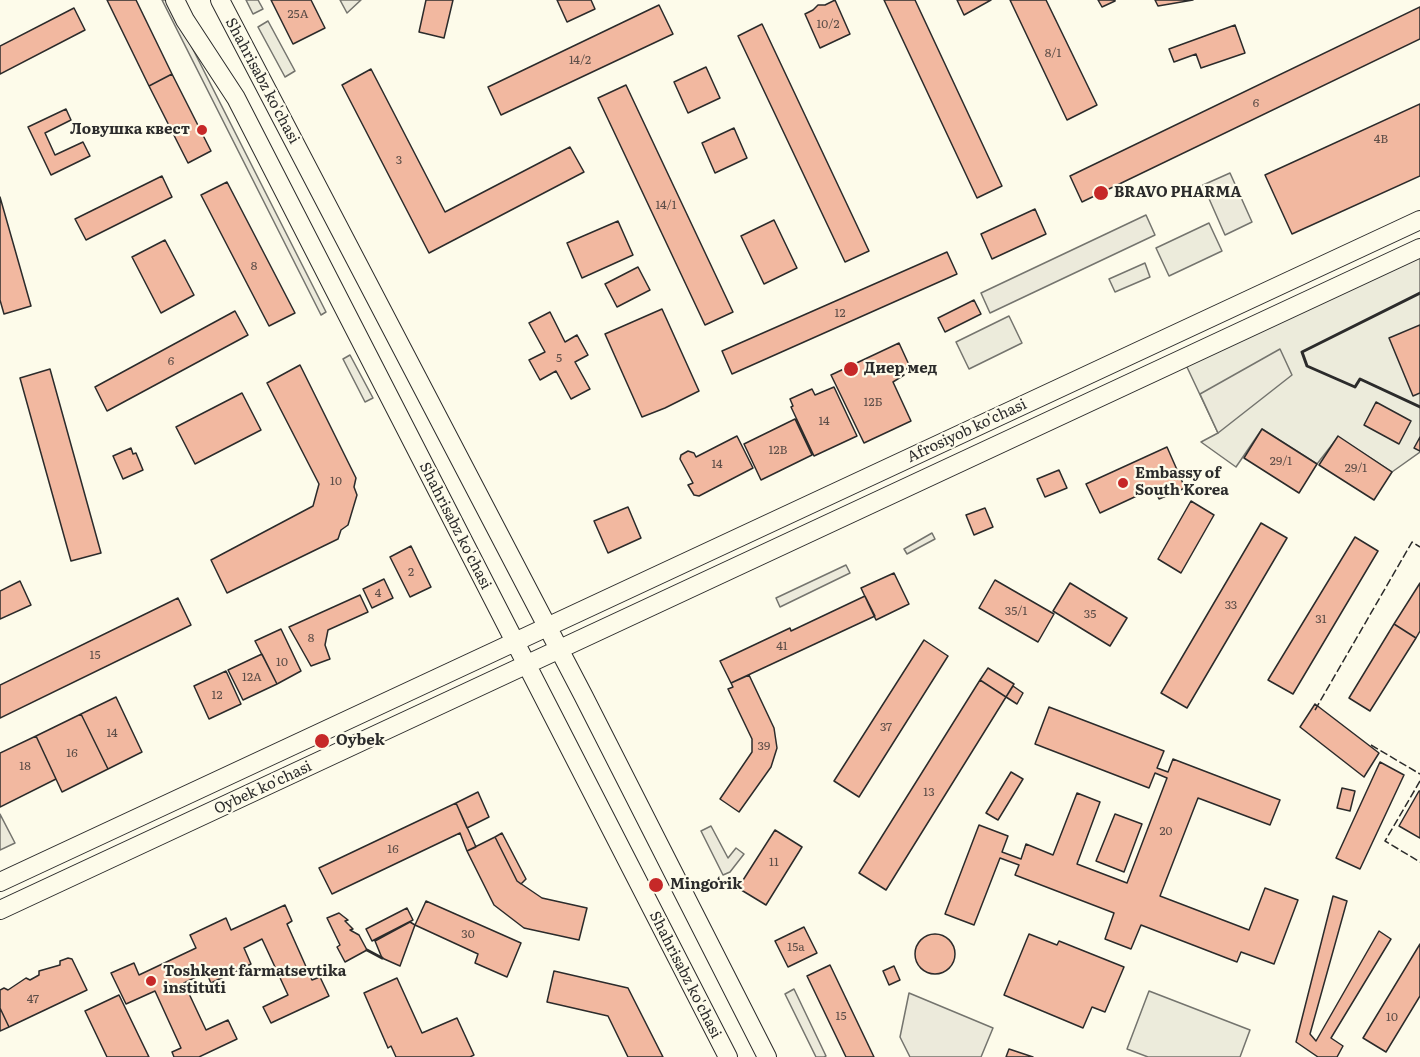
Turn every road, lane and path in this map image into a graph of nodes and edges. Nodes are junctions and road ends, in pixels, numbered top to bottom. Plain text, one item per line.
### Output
1 (175, 0) edge
2 (220, 0) edge
3 (1420, 220) edge
4 (1420, 248) edge
5 (548, 627) junction
6 (514, 642) junction
7 (559, 649) junction
8 (526, 665) junction
9 (0, 882) edge
10 (0, 910) edge
11 (728, 1057) edge
12 (766, 1057) edge

1 - 6 main road, Shahrisabz ko'chasi
2 - 5 main road, Shahrisabz ko'chasi
3 - 5 main road, Afrosiyob ko'chasi
4 - 7 main road, Afrosiyob ko'chasi
5 - 6 main road, Afrosiyob ko'chasi
5 - 7 main road, Shahrisabz ko'chasi
6 - 8 main road, Shahrisabz ko'chasi
6 - 9 main road, Oybek ko'chasi
7 - 8 main road, Afrosiyob ko'chasi
7 - 12 main road, Shahrisabz ko'chasi
8 - 10 main road, Oybek ko'chasi
8 - 11 main road, Shahrisabz ko'chasi

